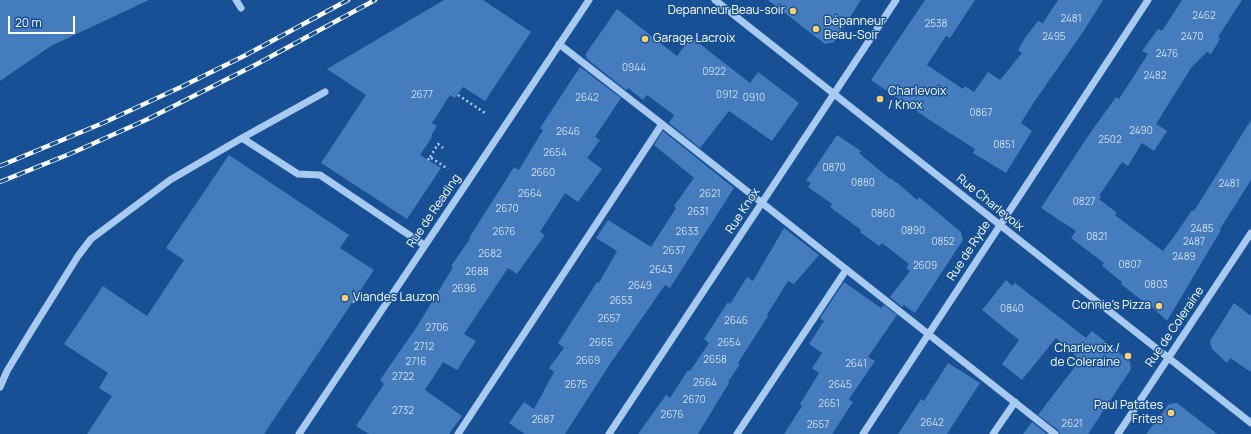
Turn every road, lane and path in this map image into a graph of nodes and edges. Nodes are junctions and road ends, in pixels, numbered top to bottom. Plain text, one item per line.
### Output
1 (236, 0) edge
2 (589, 0) edge
3 (715, 0) edge
4 (896, 0) edge
5 (1148, 0) edge
6 (242, 8) dead end
7 (559, 44) junction
8 (325, 92) dead end
9 (834, 94) junction
10 (458, 95) dead end
11 (485, 113) dead end
12 (662, 124) junction
13 (242, 138) junction
14 (443, 148) dead end
15 (448, 169) dead end
16 (762, 203) junction
17 (1000, 224) junction
18 (1251, 233) edge
19 (424, 246) junction
20 (846, 270) junction
21 (352, 301) dead end
22 (357, 304) dead end
23 (928, 335) junction
24 (1169, 358) junction
25 (0, 387) edge
26 (1015, 402) junction
27 (1251, 423) edge
28 (299, 434) edge
29 (458, 434) edge
30 (609, 434) edge
31 (737, 434) edge
32 (863, 434) edge
33 (993, 434) edge
34 (1055, 434) edge
35 (1118, 434) edge

1 - 6 street
2 - 7 street, Rue de Reading
3 - 9 street, Rue Charlevoix
4 - 9 street, Rue Knox
5 - 17 street, Rue de Ryde
7 - 12 street
7 - 19 street, Rue de Reading
8 - 13 street
9 - 16 street, Rue Knox
9 - 17 street, Rue Charlevoix
10 - 11 path
12 - 16 street
12 - 29 street
13 - 19 street
13 - 25 street
14 - 15 path
16 - 20 street
16 - 30 street, Rue Knox
17 - 23 street, Rue de Ryde
17 - 24 street, Rue Charlevoix
18 - 24 street, Rue de Coleraine
19 - 28 street, Rue de Reading
20 - 23 street
20 - 31 street
21 - 22 path
23 - 26 street
23 - 32 street, Rue de Ryde
24 - 27 street, Rue Charlevoix
24 - 35 street, Rue de Coleraine
26 - 33 street
26 - 34 street

